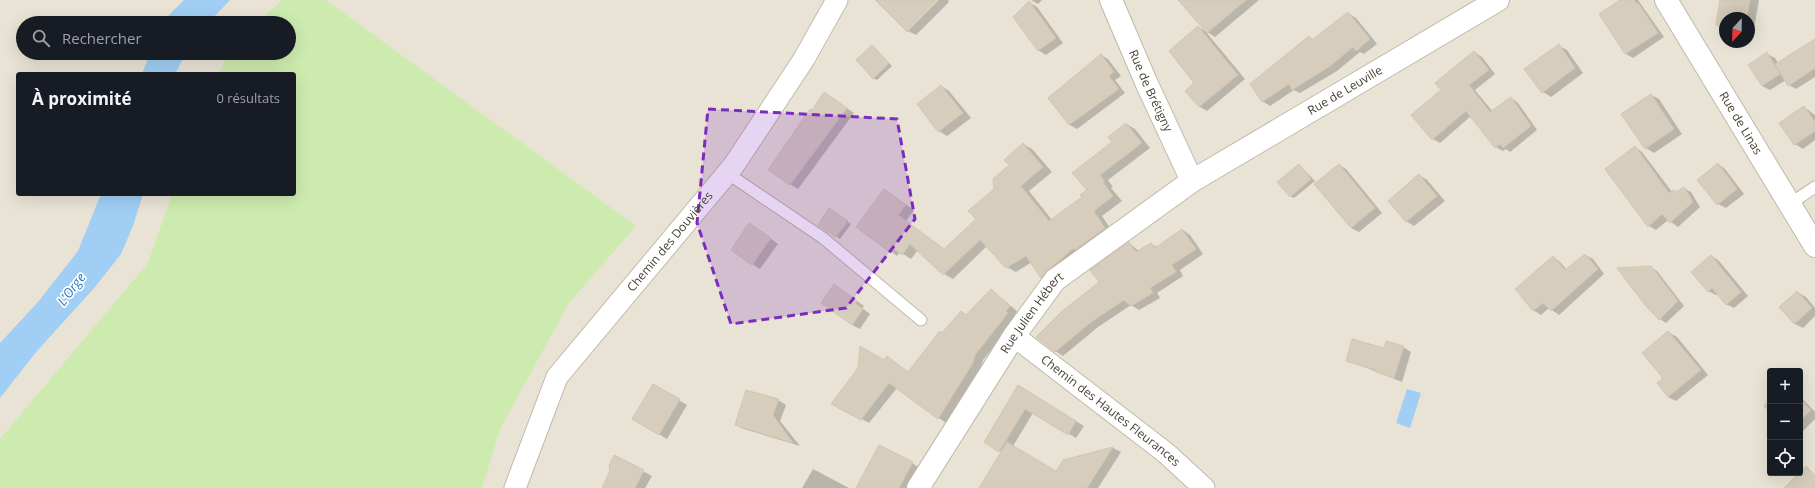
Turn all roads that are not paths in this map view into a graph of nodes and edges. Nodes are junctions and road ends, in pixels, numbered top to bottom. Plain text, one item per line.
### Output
1 (837, 0) edge
2 (1111, 0) edge
3 (1498, 0) edge
4 (1666, 0) edge
5 (728, 172) junction
6 (1192, 181) junction
7 (1815, 187) edge
8 (1790, 204) junction
9 (1815, 246) edge
10 (921, 320) dead end
11 (1014, 336) junction
12 (515, 488) edge
13 (918, 488) edge
14 (1204, 488) edge

1 - 5 street, Chemin des Douvières
2 - 6 street, Rue de Brétigny
3 - 6 street, Rue de Leuville
4 - 8 street, Rue de Linas
5 - 10 lane
5 - 12 street, Chemin des Douvières
6 - 11 street, Rue Julien Hébert
7 - 8 lane
8 - 9 street, Rue de Linas
11 - 13 street, Rue Julien Hébert
11 - 14 street, Chemin des Hautes Fleurances

